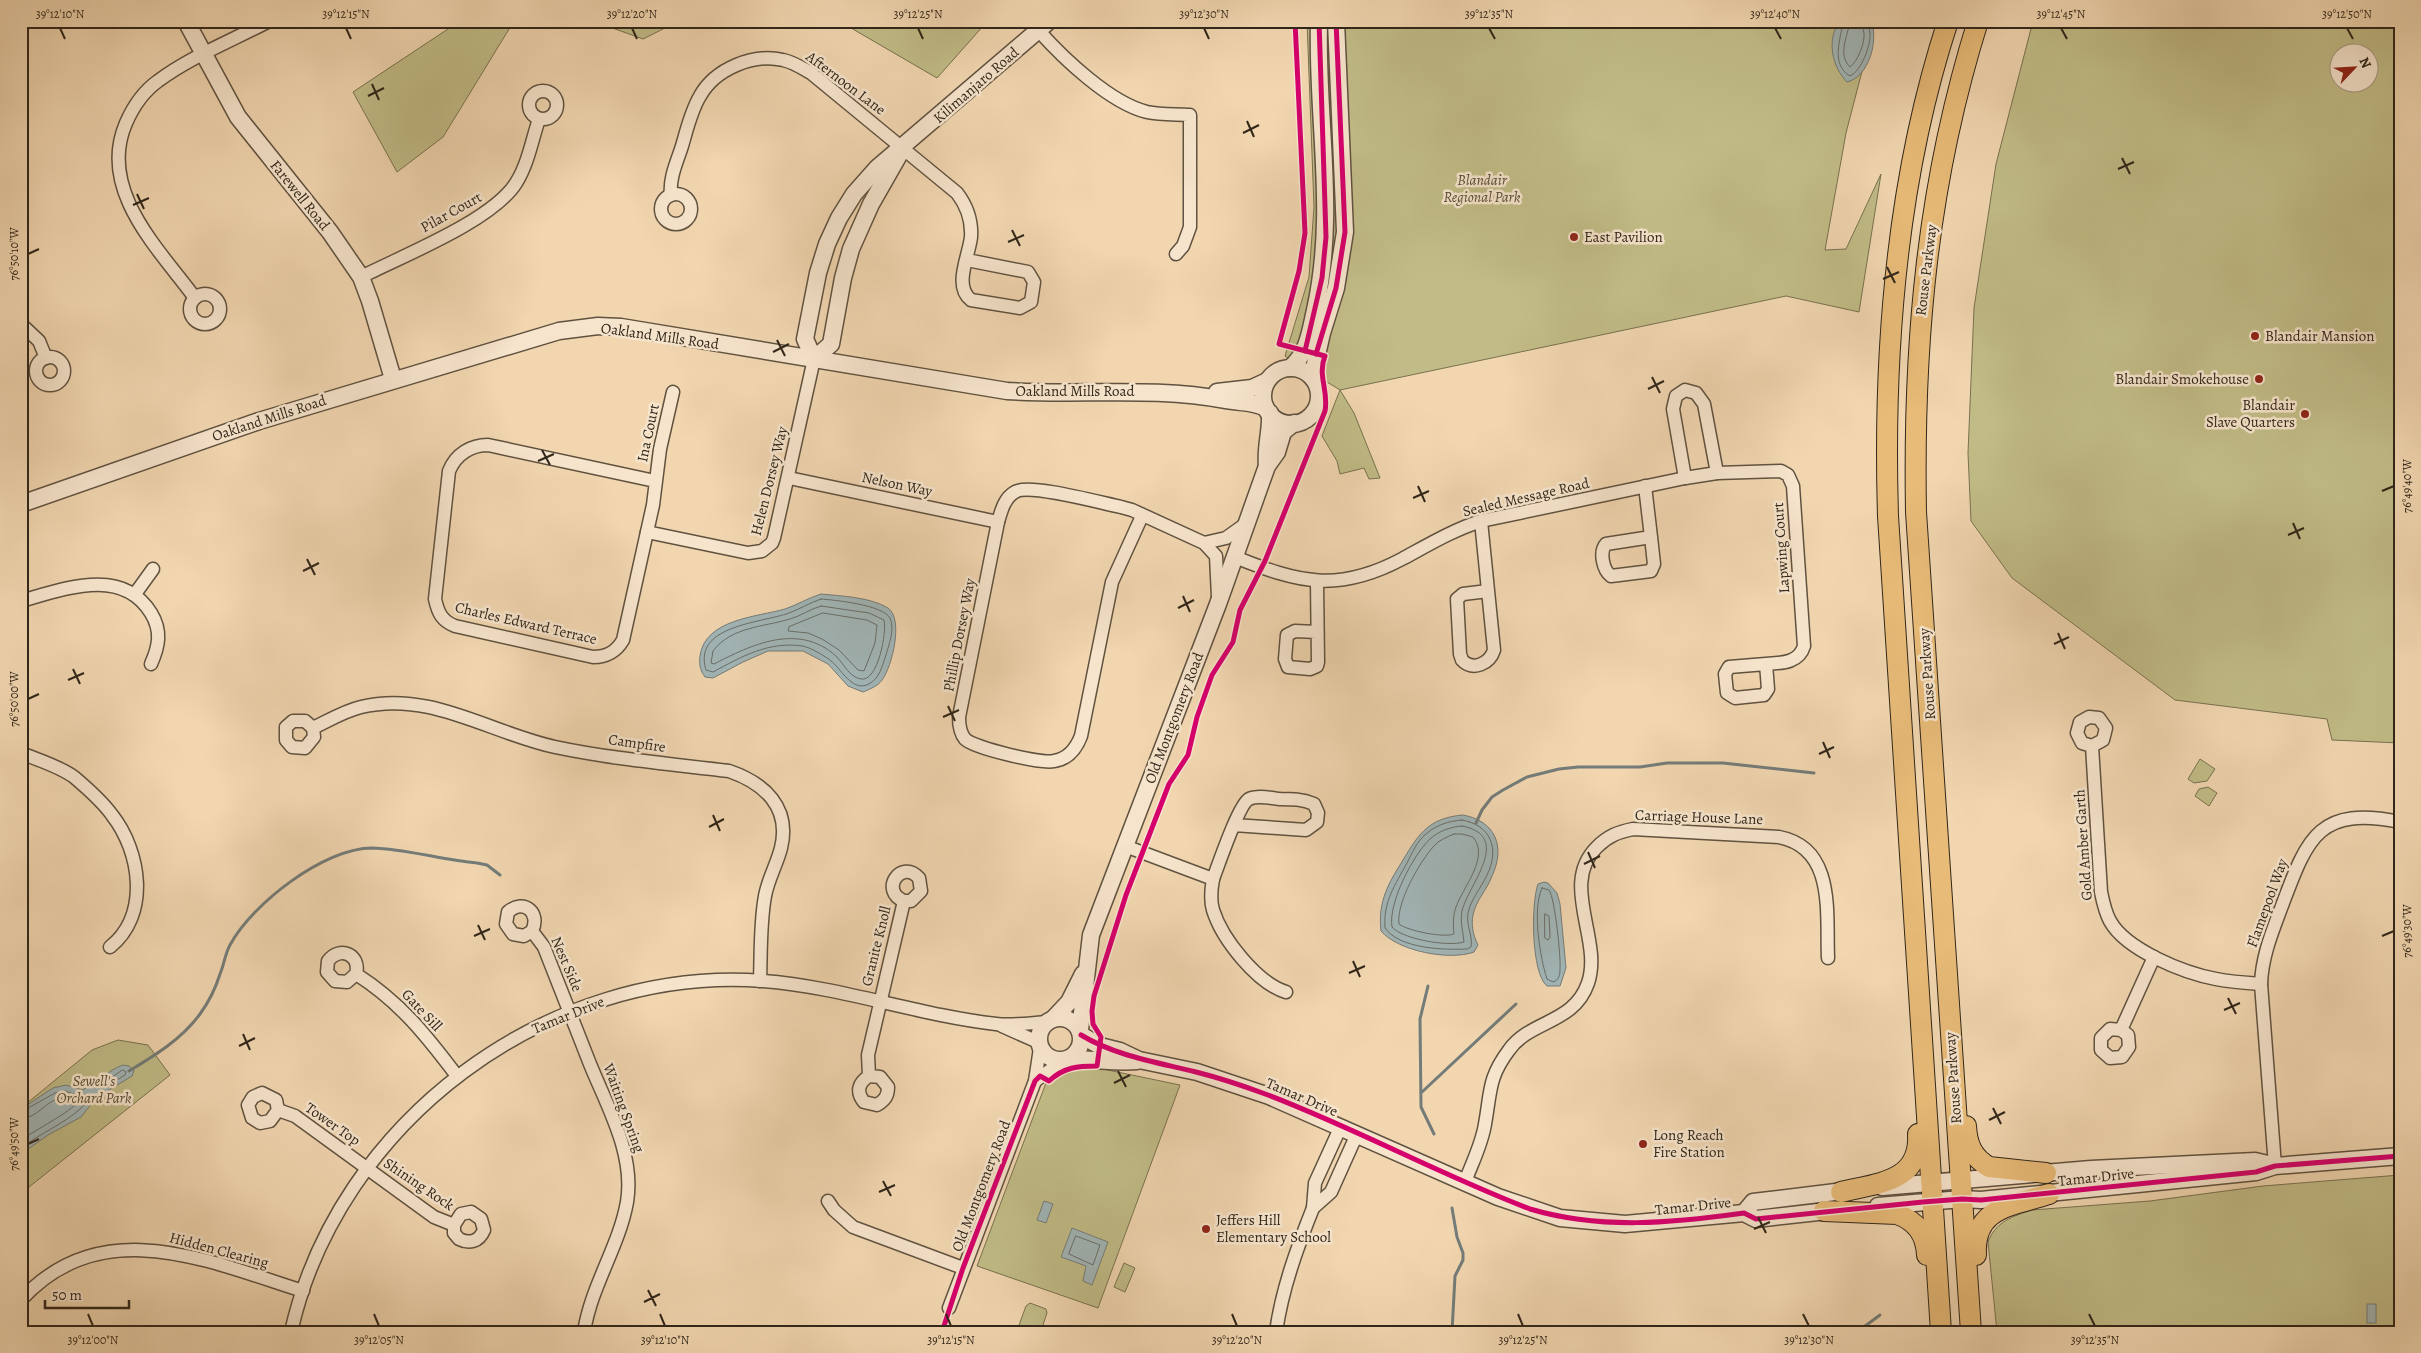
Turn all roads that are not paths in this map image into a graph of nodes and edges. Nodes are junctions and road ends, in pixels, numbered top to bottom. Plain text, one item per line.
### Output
1 (186, 21) edge
2 (268, 21) edge
3 (1319, 21) edge
4 (1336, 21) edge
5 (1948, 21) edge
6 (1978, 21) edge
7 (1044, 26) edge
8 (204, 55) junction
9 (539, 119) dead end
10 (902, 148) junction
11 (671, 195) dead end
12 (1176, 254) dead end
13 (967, 260) junction
14 (361, 277) junction
15 (196, 298) dead end
16 (21, 324) edge
17 (46, 358) dead end
18 (814, 359) junction
19 (1290, 368) junction
20 (1312, 377) junction
21 (393, 379) junction
22 (1268, 381) junction
23 (673, 392) dead end
24 (1202, 395) junction
25 (1268, 410) junction
26 (1294, 423) junction
27 (1267, 466) junction
28 (1717, 473) junction
29 (789, 478) junction
30 (1685, 478) junction
31 (655, 481) junction
32 (1645, 486) junction
33 (21, 504) edge
34 (1142, 516) junction
35 (998, 522) junction
36 (1481, 522) junction
37 (1247, 523) junction
38 (647, 532) junction
39 (1651, 538) dead end
40 (1204, 543) junction
41 (1235, 558) junction
42 (153, 568) dead end
43 (1317, 581) junction
44 (1488, 591) junction
45 (135, 594) junction
46 (21, 601) edge
47 (1218, 604) junction
48 (1317, 632) dead end
49 (151, 664) dead end
50 (1766, 664) dead end
51 (312, 728) dead end
52 (2092, 746) dead end
53 (21, 753) edge
54 (2400, 822) edge
55 (1234, 825) junction
56 (1125, 846) junction
57 (1213, 879) junction
58 (904, 901) dead end
59 (532, 931) dead end
60 (1916, 944) junction
61 (110, 947) dead end
62 (2154, 957) junction
63 (1828, 958) dead end
64 (1086, 970) junction
65 (356, 974) dead end
66 (760, 980) junction
67 (2261, 984) junction
68 (1286, 992) dead end
69 (1948, 992) junction
70 (880, 1000) junction
71 (570, 1012) junction
72 (1050, 1021) junction
73 (998, 1024) junction
74 (2121, 1030) dead end
75 (1080, 1032) junction
76 (1039, 1045) junction
77 (1066, 1060) junction
78 (1139, 1060) junction
79 (456, 1076) junction
80 (869, 1076) dead end
81 (1035, 1081) junction
82 (278, 1110) dead end
83 (1341, 1126) junction
84 (1357, 1134) junction
85 (2400, 1156) edge
86 (2275, 1166) junction
87 (367, 1168) junction
88 (2046, 1172) junction
89 (1465, 1182) junction
90 (1961, 1189) junction
91 (1841, 1192) junction
92 (1931, 1192) junction
93 (2049, 1194) junction
94 (828, 1201) dead end
95 (1313, 1208) junction
96 (1824, 1211) junction
97 (1744, 1213) junction
98 (454, 1225) dead end
99 (963, 1268) junction
100 (302, 1291) junction
101 (21, 1300) edge
102 (949, 1308) dead end
103 (291, 1332) edge
104 (584, 1332) edge
105 (1276, 1332) edge
106 (1933, 1332) edge
107 (1941, 1332) edge
108 (1971, 1332) edge
109 (1979, 1332) edge

1 - 8 street, Farewell Road
2 - 8 street
3 - 19 street
4 - 20 street
5 - 60 main road, Rouse Parkway
6 - 69 main road, Rouse Parkway
7 - 10 street, Kilimanjaro Road
7 - 12 street
8 - 14 street, Farewell Road
8 - 15 street
9 - 14 street, Pilar Court
10 - 11 street, Afternoon Lane
10 - 13 street, Afternoon Lane
10 - 18 street, Kilimanjaro Road
10 - 18 street, Kilimanjaro Road
13 - 13 street, Afternoon Lane
14 - 21 street, Farewell Road
16 - 17 street
18 - 21 street, Oakland Mills Road
18 - 24 street, Oakland Mills Road
18 - 29 street, Helen Dorsey Way
19 - 20 street
19 - 22 street
20 - 26 street
21 - 33 street, Oakland Mills Road
22 - 24 street, Oakland Mills Road
22 - 25 street
23 - 31 street, Ina Court
24 - 25 street, Oakland Mills Road
25 - 26 street
25 - 27 street, Old Montgomery Road
26 - 27 street, Old Montgomery Road
27 - 37 street, Old Montgomery Road
28 - 30 street, Sealed Message Road
28 - 30 street
28 - 50 street, Lapwing Court
29 - 35 street, Nelson Way
29 - 38 street, Helen Dorsey Way
30 - 32 street, Sealed Message Road
31 - 38 street, Charles Edward Terrace
31 - 38 street, Charles Edward Terrace
32 - 36 street, Sealed Message Road
32 - 39 street
34 - 35 street, Phillip Dorsey Way
34 - 35 street, Phillip Dorsey Way
34 - 40 street, Phillip Dorsey Way
36 - 43 street, Sealed Message Road
36 - 44 street
37 - 40 street
37 - 41 street, Old Montgomery Road
40 - 47 street
41 - 43 street, Sealed Message Road
41 - 47 street, Old Montgomery Road
42 - 45 street
43 - 48 street
44 - 44 street
45 - 46 street
45 - 49 street
47 - 56 street, Old Montgomery Road
51 - 66 street, Campfire
52 - 62 street, Gold Amber Garth
53 - 61 street
54 - 67 street, Flamepool Way
55 - 55 street
55 - 57 street
56 - 57 street
56 - 64 street, Old Montgomery Road
57 - 68 street
58 - 70 street, Granite Knoll
59 - 71 street, Nest Side
60 - 91 main road
60 - 92 main road, Rouse Parkway
62 - 67 street, Gold Amber Garth
62 - 74 street
63 - 89 street, Carriage House Lane
64 - 72 street, Old Montgomery Road
64 - 75 street, Old Montgomery Road
65 - 79 street, Gate Sill
66 - 70 street, Tamar Drive
66 - 71 street, Tamar Drive
67 - 86 street, Flamepool Way
69 - 88 main road
69 - 90 main road, Rouse Parkway
70 - 73 street, Tamar Drive
70 - 80 street, Granite Knoll
71 - 79 street, Tamar Drive
71 - 104 street, Waiting Spring
72 - 73 street, Tamar Drive
72 - 75 street
72 - 76 street
73 - 76 street, Tamar Drive
75 - 77 street
75 - 78 street, Tamar Drive
76 - 77 street
76 - 81 street, Old Montgomery Road
77 - 78 street, Tamar Drive
77 - 81 street
78 - 83 street, Tamar Drive
79 - 87 street, Tamar Drive
81 - 99 street, Old Montgomery Road
82 - 87 street, Tower Top
83 - 84 street, Tamar Drive
83 - 95 street
84 - 89 street, Tamar Drive
84 - 95 street
85 - 86 street, Tamar Drive
86 - 88 street, Tamar Drive
86 - 93 street, Tamar Drive
87 - 98 street, Shining Rock
87 - 100 street, Tamar Drive
88 - 90 street, Tamar Drive
89 - 97 street, Tamar Drive
90 - 92 street, Tamar Drive
90 - 93 street, Tamar Drive
90 - 108 main road, Rouse Parkway
91 - 92 street, Tamar Drive
91 - 97 street, Tamar Drive
92 - 96 street, Tamar Drive
92 - 107 main road, Rouse Parkway
93 - 109 main road
94 - 99 street
95 - 105 street
96 - 97 street, Tamar Drive
96 - 106 main road
99 - 102 street, Old Montgomery Road
100 - 101 street, Hidden Clearing
100 - 103 street, Tamar Drive

